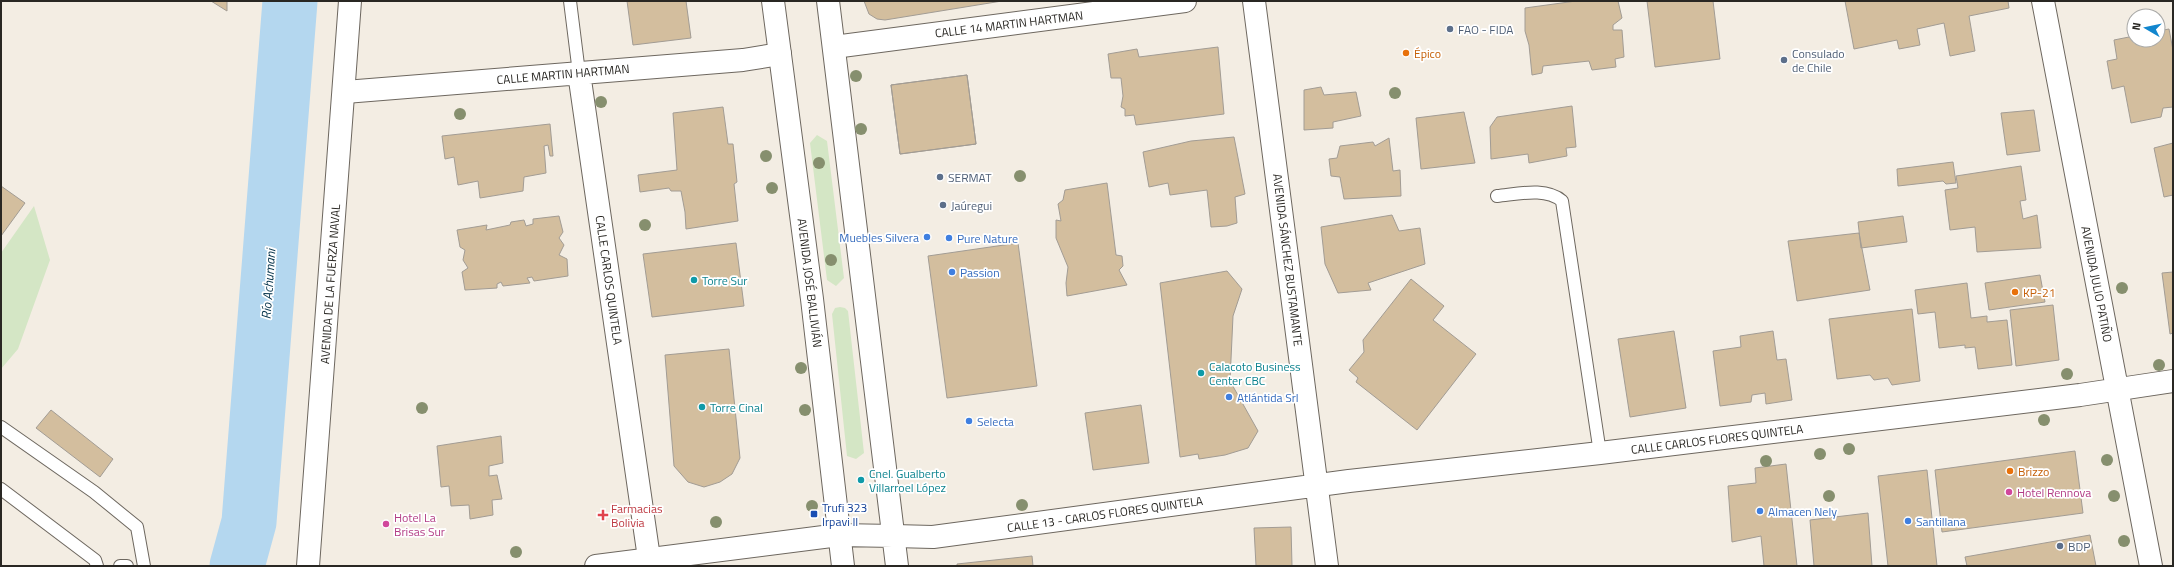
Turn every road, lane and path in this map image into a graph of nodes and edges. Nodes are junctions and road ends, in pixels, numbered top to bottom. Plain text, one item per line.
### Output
1 (350, 1) edge
2 (570, 1) edge
3 (773, 1) edge
4 (828, 1) edge
5 (1185, 1) edge
6 (1254, 1) edge
7 (2044, 1) edge
8 (834, 47) junction
9 (780, 54) junction
10 (579, 73) junction
11 (345, 92) junction
12 (1497, 196) dead end
13 (2173, 381) edge
14 (2117, 390) junction
15 (1, 427) edge
16 (1600, 453) junction
17 (1317, 485) junction
18 (1, 489) edge
19 (839, 535) junction
20 (894, 536) junction
21 (649, 558) junction
22 (97, 566) edge
23 (120, 566) edge
24 (127, 566) edge
25 (144, 566) edge
26 (308, 566) edge
27 (596, 566) edge
28 (843, 566) edge
29 (897, 566) edge
30 (1327, 566) edge
31 (2151, 566) edge

1 - 11 street, AVENIDA DE LA FUERZA NAVAL
2 - 10 lane, CALLE CARLOS QUINTELA
3 - 9 street, AVENIDA JOSÉ BALLIVIÁN
4 - 8 street
5 - 8 street, CALLE 14 MARTIN HARTMAN
6 - 17 street, AVENIDA SÁNCHEZ BUSTAMANTE
7 - 14 street, AVENIDA JULIO PATIÑO
8 - 20 street
9 - 10 street, CALLE MARTIN HARTMAN
9 - 19 street, AVENIDA JOSÉ BALLIVIÁN
10 - 11 street, CALLE MARTIN HARTMAN
10 - 21 street, CALLE CARLOS QUINTELA
11 - 26 street, AVENIDA DE LA FUERZA NAVAL
12 - 16 lane
13 - 14 street, CALLE CARLOS FLORES QUINTELA
14 - 16 street, CALLE CARLOS FLORES QUINTELA
14 - 31 street, AVENIDA JULIO PATIÑO
15 - 25 lane
16 - 17 street, CALLE CARLOS FLORES QUINTELA
17 - 20 street, CALLE 13 - CARLOS FLORES QUINTELA
17 - 30 street, AVENIDA SÁNCHEZ BUSTAMANTE
18 - 22 lane
19 - 20 street, CALLE 13 - CARLOS FLORES QUINTELA
19 - 21 street, CALLE 13 - CARLOS FLORES QUINTELA
19 - 28 street, AVENIDA JOSÉ BALLIVIÁN
20 - 29 street
21 - 27 street, CALLE 13 - CARLOS FLORES QUINTELA
23 - 24 lane

